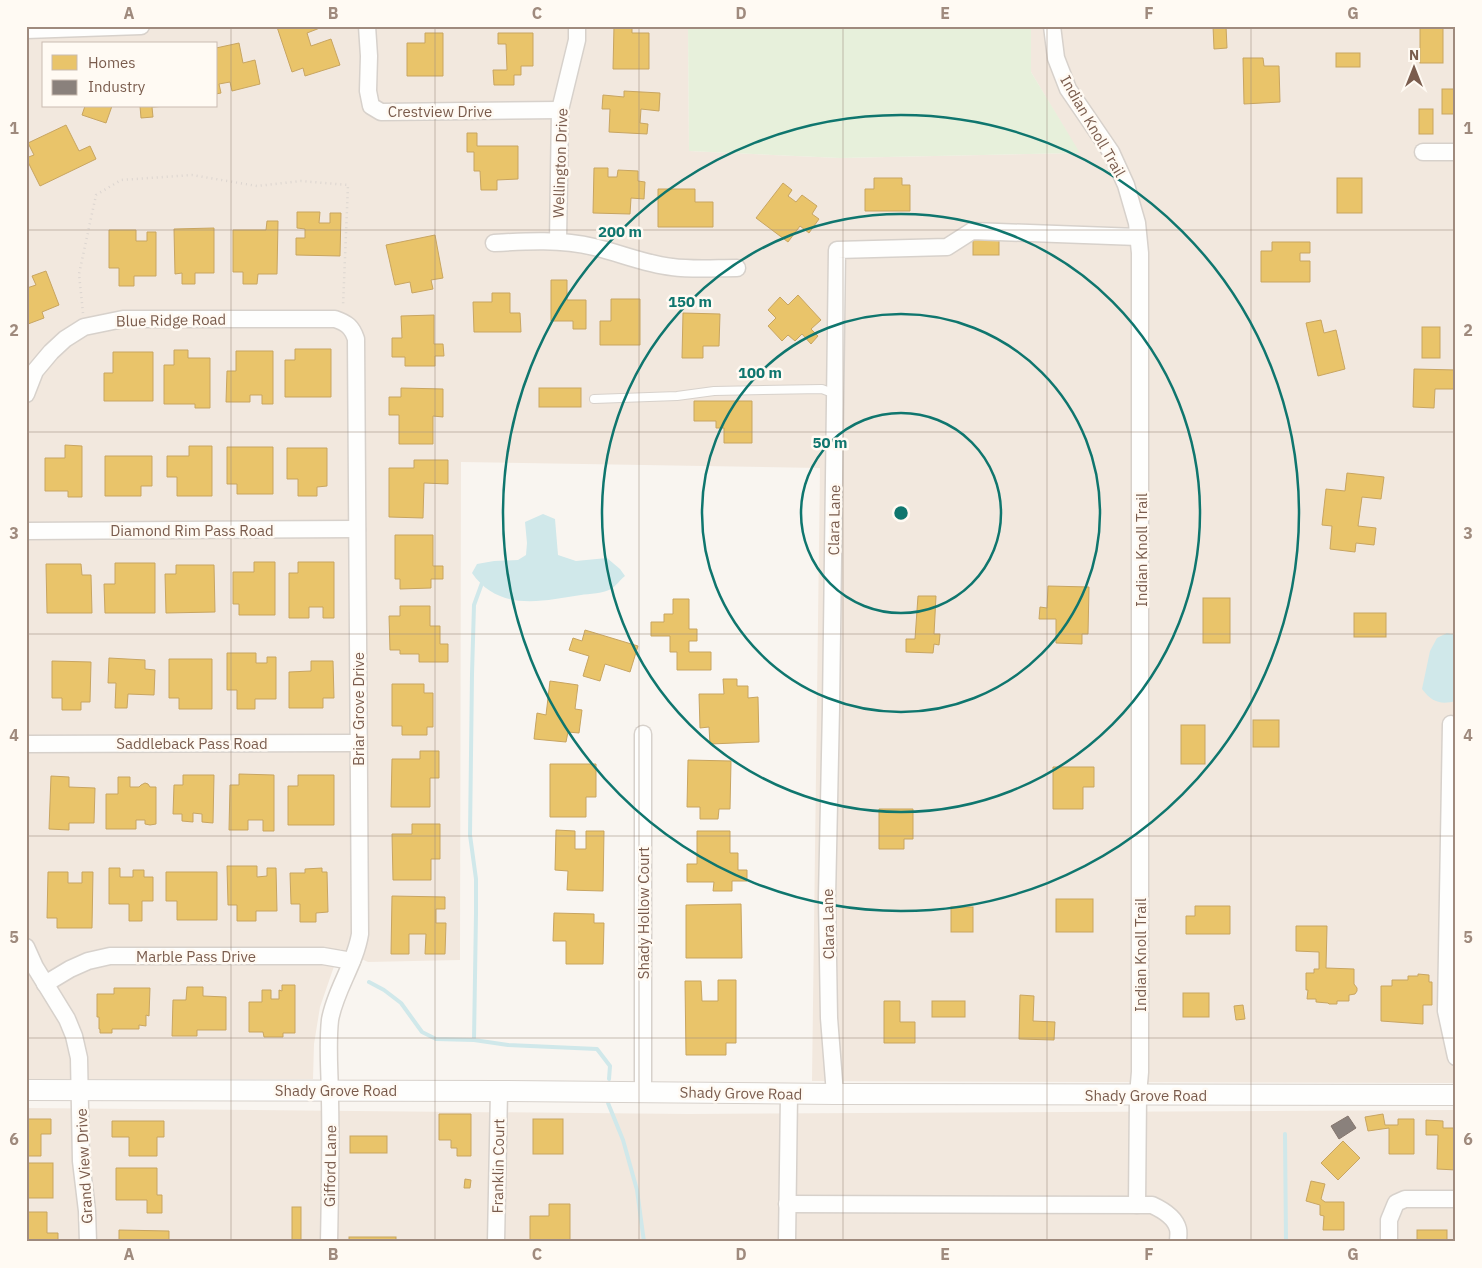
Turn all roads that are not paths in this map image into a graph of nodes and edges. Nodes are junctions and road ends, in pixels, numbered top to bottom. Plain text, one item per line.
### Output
1 (141, 26) edge
2 (367, 26) edge
3 (578, 26) edge
4 (1052, 26) edge
5 (26, 30) edge
6 (560, 110) junction
7 (1423, 152) dead end
8 (1456, 152) edge
9 (1138, 237) junction
10 (558, 241) junction
11 (494, 243) dead end
12 (737, 268) dead end
13 (345, 323) joint
14 (26, 394) edge
15 (835, 394) junction
16 (594, 399) dead end
17 (357, 529) junction
18 (26, 531) edge
19 (1451, 724) dead end
20 (643, 734) dead end
21 (358, 743) junction
22 (26, 744) edge
23 (26, 947) edge
24 (352, 961) junction
25 (45, 984) junction
26 (1456, 1057) edge
27 (26, 1090) edge
28 (330, 1090) junction
29 (80, 1091) junction
30 (499, 1091) junction
31 (643, 1092) junction
32 (789, 1094) junction
33 (835, 1094) junction
34 (1138, 1095) junction
35 (1456, 1096) edge
36 (1456, 1200) edge
37 (787, 1204) junction
38 (1137, 1205) junction
39 (88, 1242) edge
40 (329, 1242) edge
41 (496, 1242) edge
42 (787, 1242) edge
43 (1178, 1242) edge
44 (1388, 1242) edge

1 - 5 street
2 - 6 street, Crestview Drive
3 - 6 street, Wellington Drive
4 - 9 street, Indian Knoll Trail
6 - 10 street, Wellington Drive
7 - 8 street
9 - 15 street, Clara Lane
9 - 34 street, Indian Knoll Trail
10 - 11 street
10 - 12 street
13 - 14 street, Blue Ridge Road
13 - 17 street, Briar Grove Drive
15 - 16 lane
15 - 33 street, Clara Lane
17 - 18 street, Diamond Rim Pass Road
17 - 21 street, Briar Grove Drive
19 - 26 street
20 - 31 street, Shady Hollow Court
21 - 22 street, Saddleback Pass Road
21 - 24 street, Briar Grove Drive
23 - 25 street
24 - 25 street, Marble Pass Drive
24 - 28 street, Briar Grove Drive
25 - 29 street
27 - 29 street, Shady Grove Road
28 - 29 street, Shady Grove Road
28 - 30 street, Shady Grove Road
28 - 40 street, Gifford Lane
29 - 39 street, Grand View Drive
30 - 31 street, Shady Grove Road
30 - 41 street, Franklin Court
31 - 32 street, Shady Grove Road
32 - 33 street, Shady Grove Road
32 - 37 street
33 - 34 street, Shady Grove Road
34 - 35 street, Shady Grove Road
34 - 38 street, Indian Knoll Trail
36 - 44 street
37 - 38 street
37 - 42 street
38 - 43 street

